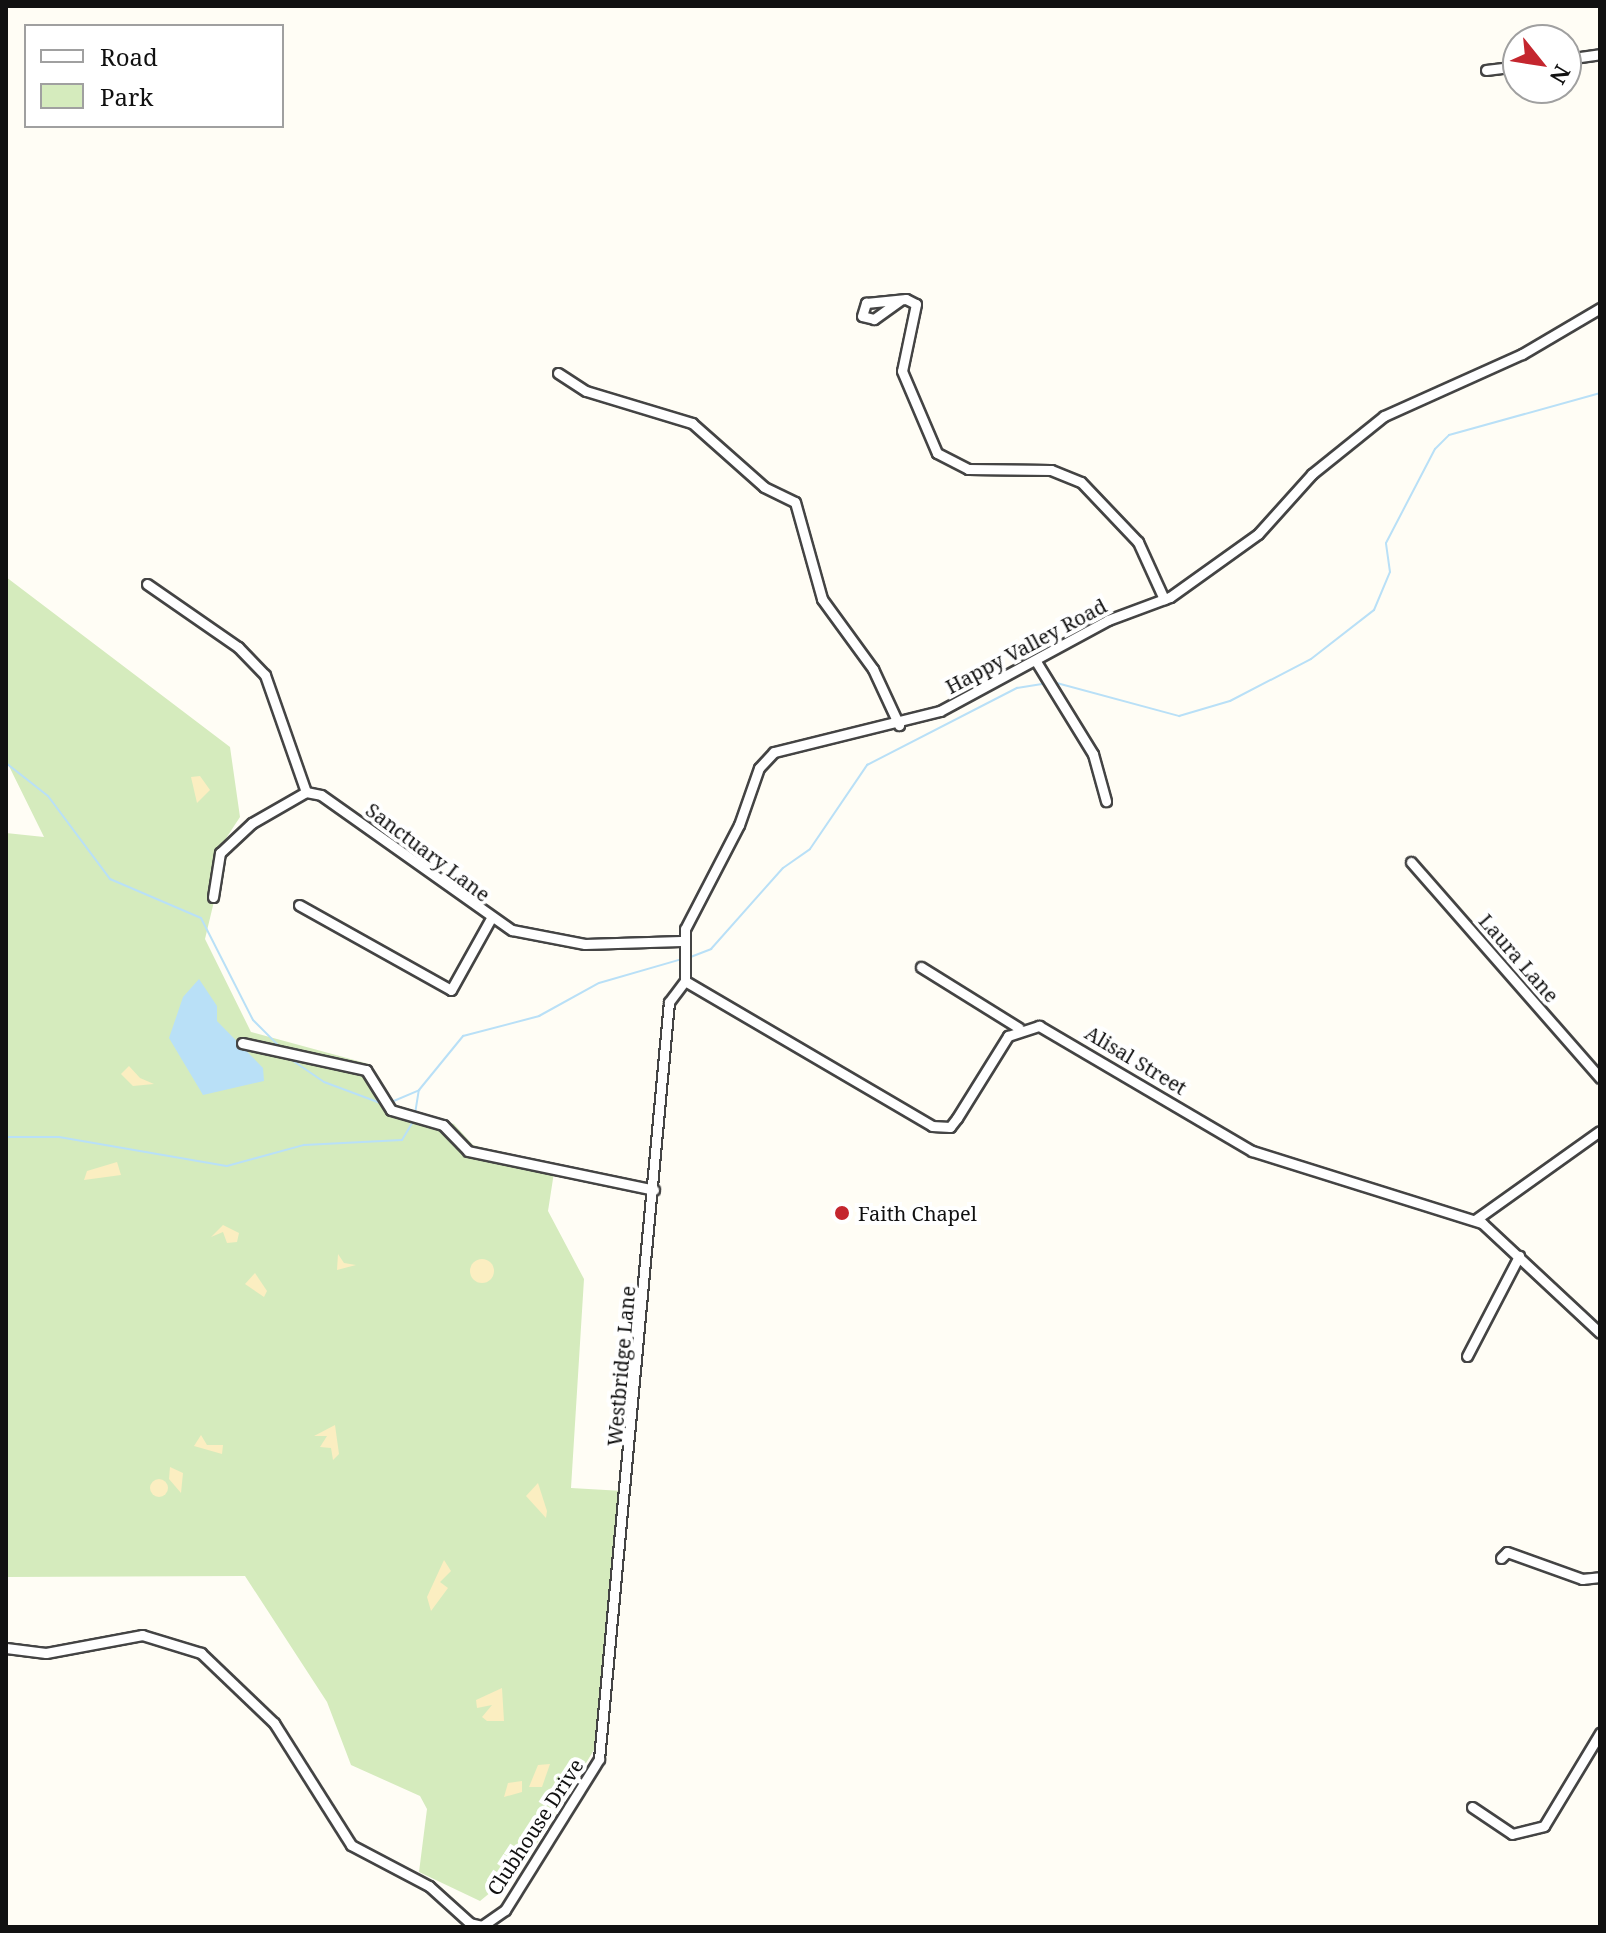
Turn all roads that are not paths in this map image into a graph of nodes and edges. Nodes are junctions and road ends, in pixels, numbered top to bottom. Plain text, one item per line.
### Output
1 (1502, 68) edge
2 (1486, 70) dead end
3 (899, 301) dead end
4 (1600, 308) edge
5 (558, 373) dead end
6 (147, 584) dead end
7 (1164, 599) junction
8 (1037, 663) junction
9 (899, 725) junction
10 (306, 792) junction
11 (1106, 801) dead end
12 (1411, 862) dead end
13 (213, 897) dead end
14 (299, 905) dead end
15 (490, 920) junction
16 (681, 941) junction
17 (921, 967) dead end
18 (685, 981) junction
19 (1019, 1028) junction
20 (242, 1043) dead end
21 (1600, 1078) edge
22 (1600, 1131) edge
23 (654, 1190) junction
24 (1475, 1220) junction
25 (1519, 1256) junction
26 (1600, 1333) edge
27 (1467, 1356) dead end
28 (1501, 1558) dead end
29 (1600, 1577) edge
30 (6, 1648) edge
31 (1600, 1733) edge
32 (599, 1759) joint
33 (1472, 1807) dead end

1 - 2 street
3 - 7 street
4 - 7 street, Happy Valley Road
5 - 9 street
6 - 10 street
7 - 8 street, Happy Valley Road
8 - 9 street, Happy Valley Road
8 - 11 street
9 - 16 street, Happy Valley Road
10 - 13 street
10 - 15 street, Sanctuary Lane
12 - 21 street, Laura Lane
14 - 15 street
15 - 16 street, Sanctuary Lane
16 - 18 street, Happy Valley Road
17 - 19 street
18 - 19 street
18 - 23 street, Westbridge Lane
19 - 24 street, Alisal Street
20 - 23 street
22 - 24 street
23 - 32 street, Westbridge Lane
24 - 25 street, Alisal Street
25 - 26 street, Alisal Street
25 - 27 street
28 - 29 street
30 - 32 street, Clubhouse Drive
31 - 33 street

